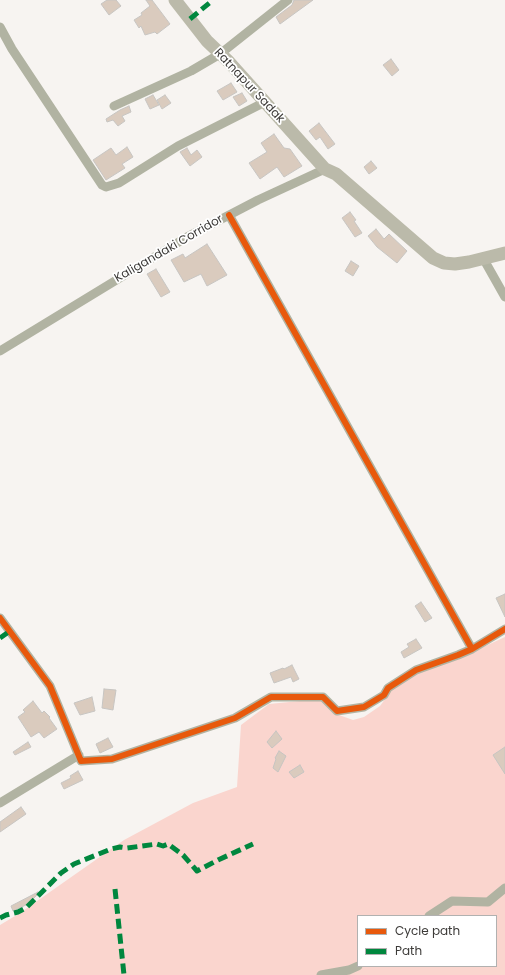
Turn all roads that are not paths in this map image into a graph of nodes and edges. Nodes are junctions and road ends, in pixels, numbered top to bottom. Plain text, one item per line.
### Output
1 (175, 0) edge
2 (288, 0) edge
3 (0, 27) edge
4 (220, 54) junction
5 (265, 102) junction
6 (114, 106) dead end
7 (325, 169) junction
8 (229, 215) junction
9 (505, 253) edge
10 (483, 258) junction
11 (505, 297) edge
12 (0, 351) edge
13 (0, 618) edge
14 (505, 629) edge
15 (472, 649) junction
16 (79, 755) junction
17 (0, 803) edge
18 (505, 888) edge
19 (430, 915) edge
20 (357, 966) edge
21 (321, 975) edge

1 - 4 main road, Ratnapur Sadak
2 - 4 street
3 - 5 street
4 - 5 main road, Ratnapur Sadak
4 - 6 street
5 - 7 main road, Ratnapur Sadak
7 - 8 street, Kaligandaki Corridor
7 - 10 main road
8 - 12 street, Kaligandaki Corridor
8 - 15 street
9 - 10 main road
10 - 11 street
13 - 16 street
14 - 15 street
15 - 16 street
16 - 17 street
18 - 19 street
20 - 21 street

